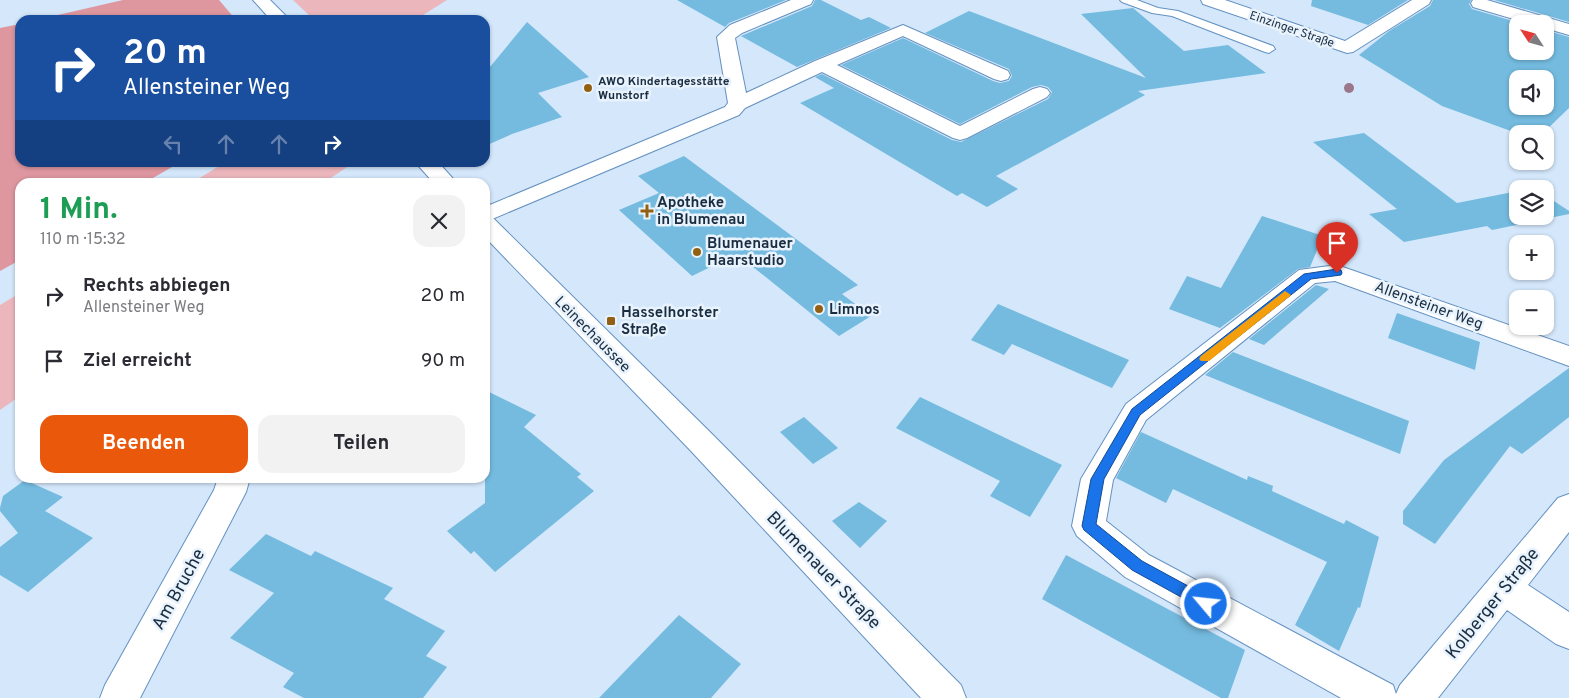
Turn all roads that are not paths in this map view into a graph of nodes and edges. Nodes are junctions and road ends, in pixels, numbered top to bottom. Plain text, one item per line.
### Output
1 (261, 0) edge
2 (805, 0) edge
3 (1126, 0) edge
4 (1209, 0) edge
5 (1423, 0) edge
6 (1479, 3) dead end
7 (276, 15) edge
8 (1569, 30) edge
9 (1269, 49) dead end
10 (822, 64) junction
11 (1001, 75) dead end
12 (1040, 93) dead end
13 (738, 104) junction
14 (430, 167) edge
15 (441, 178) edge
16 (490, 220) edge
17 (490, 227) edge
18 (1569, 356) edge
19 (702, 443) joint
20 (233, 483) edge
21 (1569, 508) edge
22 (1505, 589) junction
23 (1569, 632) edge
24 (118, 698) edge
25 (947, 698) edge
26 (1379, 698) edge
27 (1414, 698) edge

1 - 7 street
2 - 13 street
3 - 9 lane
4 - 5 street, Einzinger Straße
6 - 8 street
10 - 11 street
10 - 12 street
10 - 13 street
13 - 16 street
14 - 15 street
17 - 19 street, Leinechaussee
18 - 26 street, Allensteiner Weg
19 - 25 street, Blumenauer Straße
20 - 24 street, Am Bruche
21 - 22 street, Kolberger Straße
22 - 23 street
22 - 27 street, Kolberger Straße

